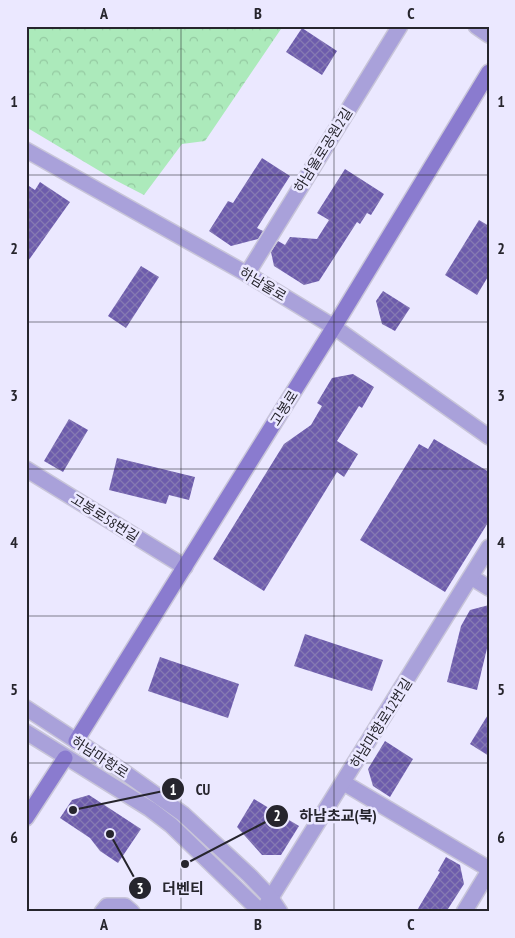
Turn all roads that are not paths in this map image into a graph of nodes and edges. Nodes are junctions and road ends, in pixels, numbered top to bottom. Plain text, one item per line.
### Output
1 (400, 26) edge
2 (476, 26) edge
3 (489, 35) edge
4 (489, 72) edge
5 (26, 150) edge
6 (247, 274) junction
7 (334, 328) junction
8 (489, 437) edge
9 (26, 470) edge
10 (489, 548) edge
11 (185, 567) junction
12 (471, 577) junction
13 (489, 588) edge
14 (26, 708) edge
15 (26, 732) edge
16 (76, 741) junction
17 (65, 758) junction
18 (344, 783) junction
19 (26, 818) edge
20 (489, 870) edge
21 (270, 897) junction
22 (102, 912) edge
23 (132, 912) edge
24 (262, 912) edge
25 (280, 912) edge
26 (464, 912) edge

1 - 6 street, 하남울로공원2길
2 - 3 street
4 - 7 main road, 고봉로
5 - 6 street, 하남울로
6 - 7 street, 하남울로
7 - 8 street, 하남울로
7 - 11 main road, 고봉로
9 - 11 street, 고봉로58번길
10 - 12 street, 하남마항로12번길
11 - 16 main road, 고봉로
12 - 13 street
12 - 18 street, 하남마항로12번길
14 - 16 street, 하남마항로
15 - 17 street, 하남마항로
16 - 17 street
16 - 21 street, 하남마항로
17 - 19 main road
17 - 24 street, 하남마항로
18 - 20 street
18 - 21 street, 하남마항로12번길
20 - 26 street
21 - 24 street, 하남마항로12번길
21 - 25 street, 하남마항로
22 - 23 street

